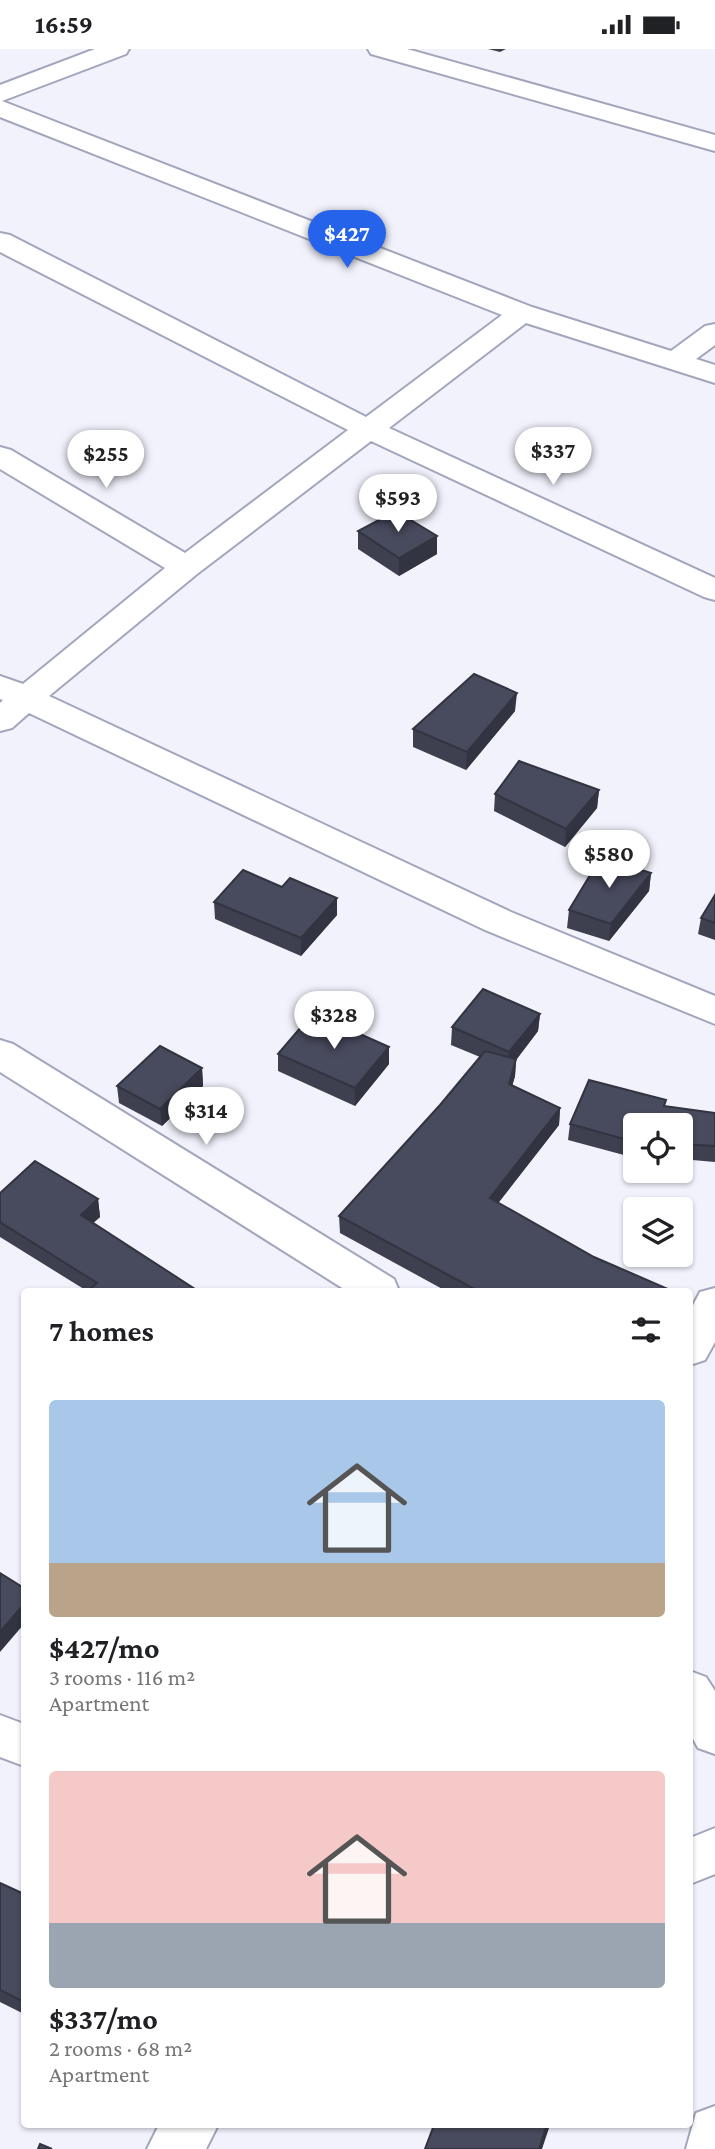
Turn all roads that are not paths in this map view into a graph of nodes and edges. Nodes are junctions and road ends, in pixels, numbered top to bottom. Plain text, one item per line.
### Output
1 (117, 49) edge
2 (380, 49) edge
3 (0, 94) edge
4 (0, 108) edge
5 (715, 143) edge
6 (0, 241) edge
7 (522, 313) junction
8 (715, 332) edge
9 (674, 362) junction
10 (715, 375) edge
11 (370, 430) junction
12 (0, 456) edge
13 (186, 567) junction
14 (715, 590) edge
15 (8, 702) edge
16 (715, 1011) edge
17 (0, 1054) edge
18 (374, 1288) edge
19 (715, 1304) edge
20 (693, 1343) edge
21 (693, 1697) edge
22 (715, 1733) edge
23 (0, 1736) edge
24 (21, 1744) edge
25 (715, 1851) edge
26 (693, 1860) edge
27 (190, 2128) edge
28 (715, 2132) edge
29 (173, 2149) edge
30 (712, 2149) edge

1 - 3 street
2 - 5 street
4 - 7 street
6 - 11 street
7 - 9 street
7 - 11 street
8 - 9 street
9 - 10 street
11 - 13 street
11 - 14 street
12 - 13 street
13 - 15 street
15 - 16 street
17 - 18 street
19 - 20 street
21 - 22 street
23 - 24 street
25 - 26 street
27 - 29 street
28 - 30 street

